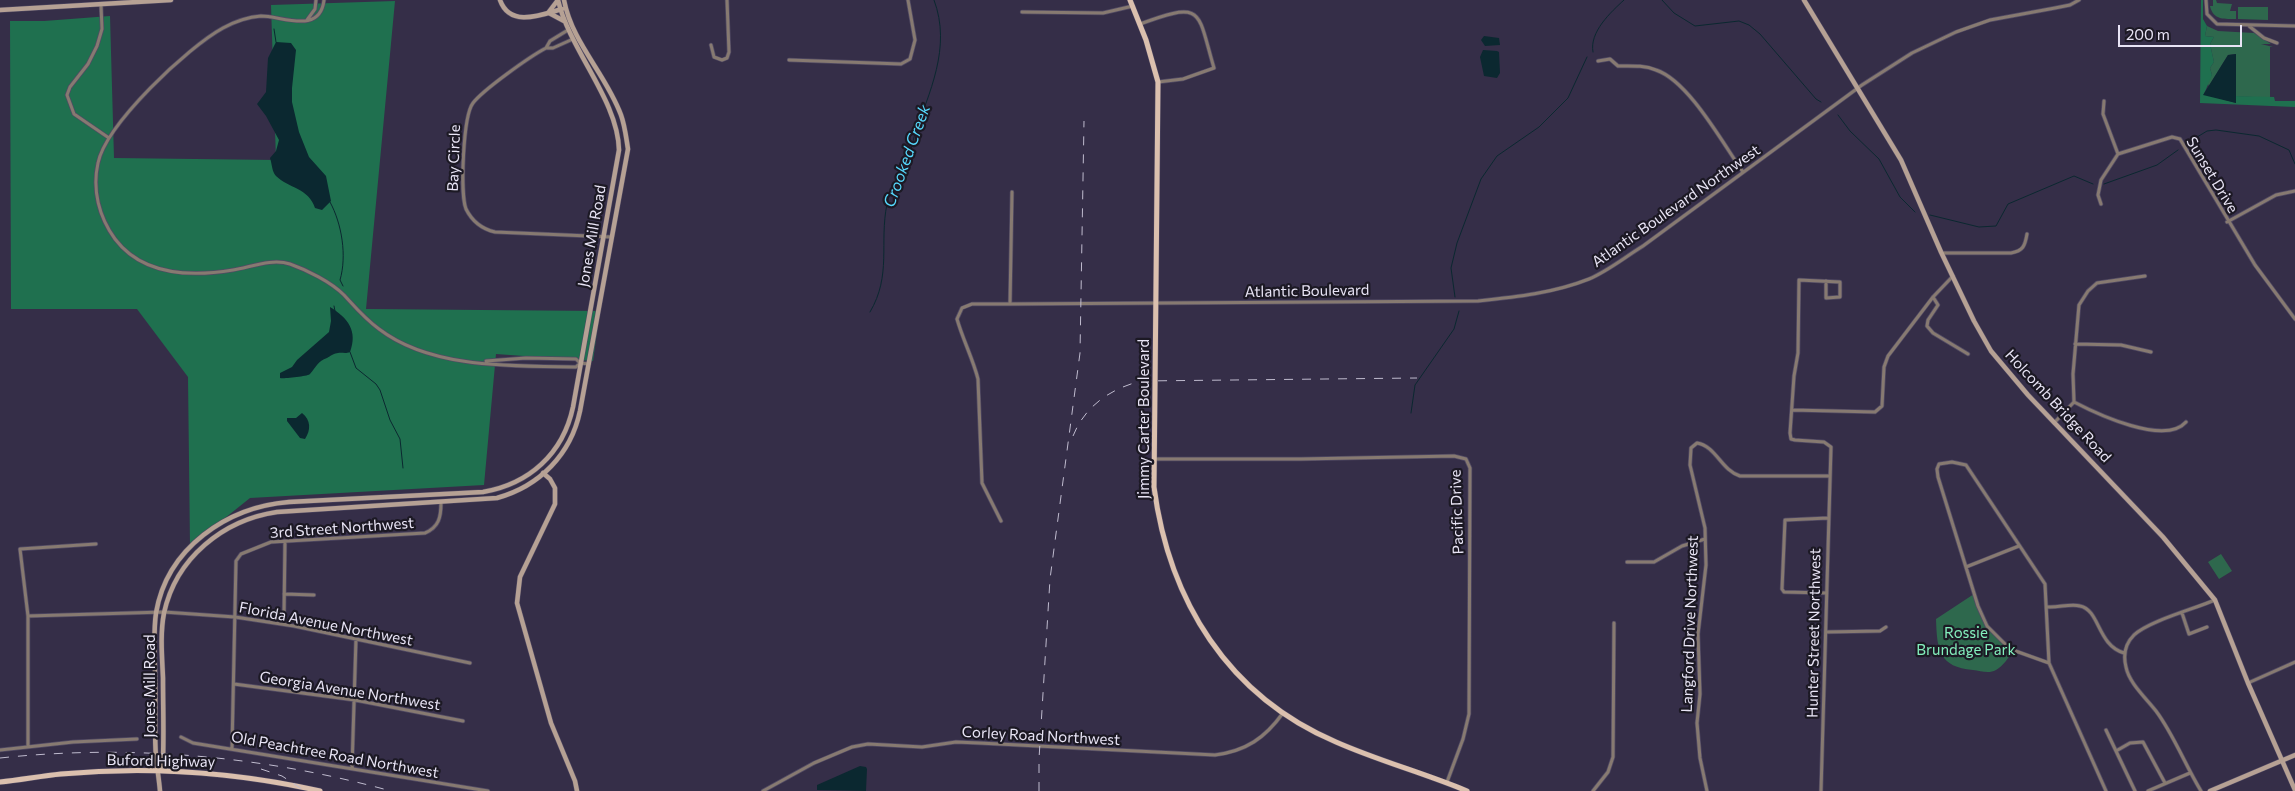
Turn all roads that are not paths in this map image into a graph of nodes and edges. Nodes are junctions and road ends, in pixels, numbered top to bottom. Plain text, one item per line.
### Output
1 (171, 0) edge
2 (316, 0) edge
3 (324, 0) edge
4 (500, 0) edge
5 (558, 0) edge
6 (565, 0) edge
7 (727, 0) edge
8 (908, 0) edge
9 (1804, 0) edge
10 (2079, 0) edge
11 (2206, 0) edge
12 (1132, 2) edge
13 (101, 5) junction
14 (563, 9) junction
15 (0, 10) edge
16 (1022, 12) dead end
17 (549, 13) junction
18 (306, 20) junction
19 (564, 22) junction
20 (1140, 24) junction
21 (2248, 26) junction
22 (2295, 26) edge
23 (568, 30) junction
24 (575, 39) junction
25 (2277, 43) dead end
26 (711, 45) dead end
27 (546, 48) junction
28 (584, 49) junction
29 (789, 60) dead end
30 (1598, 61) dead end
31 (1158, 82) junction
32 (1858, 89) junction
33 (2104, 102) dead end
34 (618, 108) junction
35 (609, 111) junction
36 (109, 138) junction
37 (2118, 154) junction
38 (1743, 172) junction
39 (2295, 191) edge
40 (1012, 192) dead end
41 (2101, 204) dead end
42 (2227, 222) junction
43 (2027, 234) dead end
44 (605, 236) junction
45 (613, 238) junction
46 (1941, 252) junction
47 (1953, 276) junction
48 (2145, 276) dead end
49 (1826, 281) junction
50 (1934, 297) junction
51 (1458, 300) joint
52 (1010, 304) junction
53 (1157, 304) junction
54 (2295, 319) edge
55 (2075, 344) junction
56 (2151, 352) dead end
57 (1968, 354) dead end
58 (480, 362) junction
59 (581, 363) junction
60 (588, 364) junction
61 (2074, 402) junction
62 (1792, 410) junction
63 (2186, 422) dead end
64 (2054, 423) junction
65 (1154, 459) junction
66 (538, 468) junction
67 (544, 474) junction
68 (1830, 476) junction
69 (440, 503) junction
70 (1828, 518) junction
71 (1001, 520) dead end
72 (1705, 538) junction
73 (286, 542) junction
74 (96, 544) dead end
75 (2019, 546) junction
76 (1627, 562) dead end
77 (1966, 567) junction
78 (1826, 593) junction
79 (284, 594) junction
80 (314, 595) dead end
81 (2215, 600) junction
82 (2048, 607) junction
83 (156, 612) junction
84 (164, 612) junction
85 (284, 614) dead end
86 (2182, 614) junction
87 (28, 616) junction
88 (235, 617) junction
89 (1614, 623) dead end
90 (1886, 627) dead end
91 (2207, 627) dead end
92 (1826, 632) junction
93 (356, 639) junction
94 (2124, 653) junction
95 (2295, 662) edge
96 (470, 663) dead end
97 (2049, 663) junction
98 (2248, 683) junction
99 (234, 684) junction
100 (355, 700) junction
101 (1284, 713) junction
102 (463, 721) dead end
103 (2106, 730) dead end
104 (181, 737) dead end
105 (137, 739) dead end
106 (28, 746) junction
107 (232, 748) junction
108 (0, 750) edge
109 (2116, 750) junction
110 (2295, 755) edge
111 (2283, 760) junction
112 (352, 768) junction
113 (159, 772) junction
114 (2190, 773) junction
115 (0, 782) edge
116 (1446, 783) junction
117 (2166, 783) junction
118 (2295, 790) edge
119 (160, 791) edge
120 (320, 791) edge
121 (488, 791) edge
122 (577, 791) edge
123 (763, 791) edge
124 (1467, 791) edge
125 (1593, 791) edge
126 (1707, 791) edge
127 (1821, 791) edge
128 (2106, 791) edge
129 (2135, 791) edge
130 (2148, 791) edge
131 (2201, 791) edge
132 (2210, 791) edge

1 - 13 street
2 - 18 street
3 - 18 street
4 - 17 street
5 - 14 street
5 - 17 street
6 - 14 street
6 - 28 street, Jones Mill Road
7 - 26 street
8 - 29 street
9 - 32 street, Holcomb Bridge Road
10 - 32 street, Atlantic Boulevard Northwest
11 - 21 street
12 - 16 street
12 - 20 main road, Jimmy Carter Boulevard
13 - 15 street
13 - 36 street
14 - 17 street
14 - 19 street, Jones Mill Road
14 - 24 street, Jones Mill Road
17 - 19 street
18 - 36 street
19 - 23 street, Jones Mill Road
20 - 31 main road, Jimmy Carter Boulevard
20 - 31 street
21 - 22 street
21 - 25 street
23 - 24 street, Jones Mill Road
23 - 27 street, Bay Circle
24 - 27 street, Bay Circle
24 - 28 street, Jones Mill Road
24 - 35 street, Jones Mill Road
27 - 44 street, Bay Circle
28 - 34 street, Jones Mill Road
30 - 38 street
31 - 53 main road, Jimmy Carter Boulevard
32 - 38 street, Atlantic Boulevard Northwest
32 - 46 street, Holcomb Bridge Road
33 - 37 street
34 - 35 street
34 - 45 street, Jones Mill Road
35 - 44 street, Jones Mill Road
36 - 58 street
37 - 41 street
37 - 42 street, Sunset Drive
38 - 51 street, Atlantic Boulevard Northwest
39 - 42 street
40 - 52 street
42 - 54 street, Sunset Drive
43 - 46 street
44 - 45 street, Bay Circle
44 - 59 street, Jones Mill Road
45 - 60 street, Jones Mill Road
46 - 47 street, Holcomb Bridge Road
47 - 50 street
47 - 64 street, Holcomb Bridge Road
48 - 55 street
49 - 49 street
49 - 62 street
50 - 57 street
50 - 62 street
51 - 53 street, Atlantic Boulevard
52 - 53 street
52 - 71 street
53 - 65 main road, Jimmy Carter Boulevard
55 - 56 street
55 - 61 street
58 - 59 street
58 - 59 street
59 - 60 street
59 - 66 street, Jones Mill Road
60 - 67 street, Jones Mill Road
61 - 63 street
61 - 64 street
62 - 68 street
64 - 81 street, Holcomb Bridge Road
65 - 101 main road, Jimmy Carter Boulevard
65 - 116 street, Pacific Drive
66 - 67 street
66 - 83 street, Jones Mill Road
67 - 69 street, Jones Mill Road
67 - 122 street
68 - 70 street, Hunter Street Northwest
68 - 72 street, Langford Drive Northwest
69 - 73 street, 3rd Street Northwest
69 - 84 street, Jones Mill Road
70 - 78 street, Hunter Street Northwest
70 - 78 street
72 - 76 street
72 - 126 street, Langford Drive Northwest
73 - 79 street
73 - 88 street, 3rd Street Northwest
74 - 87 street
75 - 77 street
75 - 77 street
75 - 82 street
77 - 97 street
78 - 92 street, Hunter Street Northwest
79 - 80 street
79 - 85 street
81 - 86 street
81 - 98 street, Holcomb Bridge Road
82 - 94 street
82 - 97 street
83 - 84 street, Florida Avenue Northwest
83 - 87 street, Florida Avenue Northwest
83 - 113 street, Jones Mill Road
84 - 88 street, Florida Avenue Northwest
84 - 113 street, Jones Mill Road
86 - 91 street
86 - 94 street
87 - 106 street
88 - 93 street, Florida Avenue Northwest
88 - 99 street, 3rd Street Northwest
89 - 125 street
90 - 92 street
92 - 127 street, Hunter Street Northwest
93 - 96 street, Florida Avenue Northwest
93 - 100 street
94 - 114 street
95 - 98 street
97 - 128 street
98 - 111 street, Holcomb Bridge Road
99 - 100 street, Georgia Avenue Northwest
99 - 107 street, 3rd Street Northwest
100 - 102 street, Georgia Avenue Northwest
100 - 112 street
101 - 116 main road, Jimmy Carter Boulevard
101 - 123 street, Corley Road Northwest
103 - 109 street
104 - 107 street, Old Peachtree Road Northwest
105 - 106 street
106 - 108 street
107 - 112 street, Old Peachtree Road Northwest
109 - 117 street
109 - 129 street
110 - 111 street
111 - 118 street, Holcomb Bridge Road
111 - 132 street
112 - 121 street, Old Peachtree Road Northwest
113 - 115 main road, Buford Highway
113 - 119 street
113 - 120 main road, Buford Highway
114 - 117 street
114 - 131 street
116 - 124 main road, Jimmy Carter Boulevard
117 - 130 street

